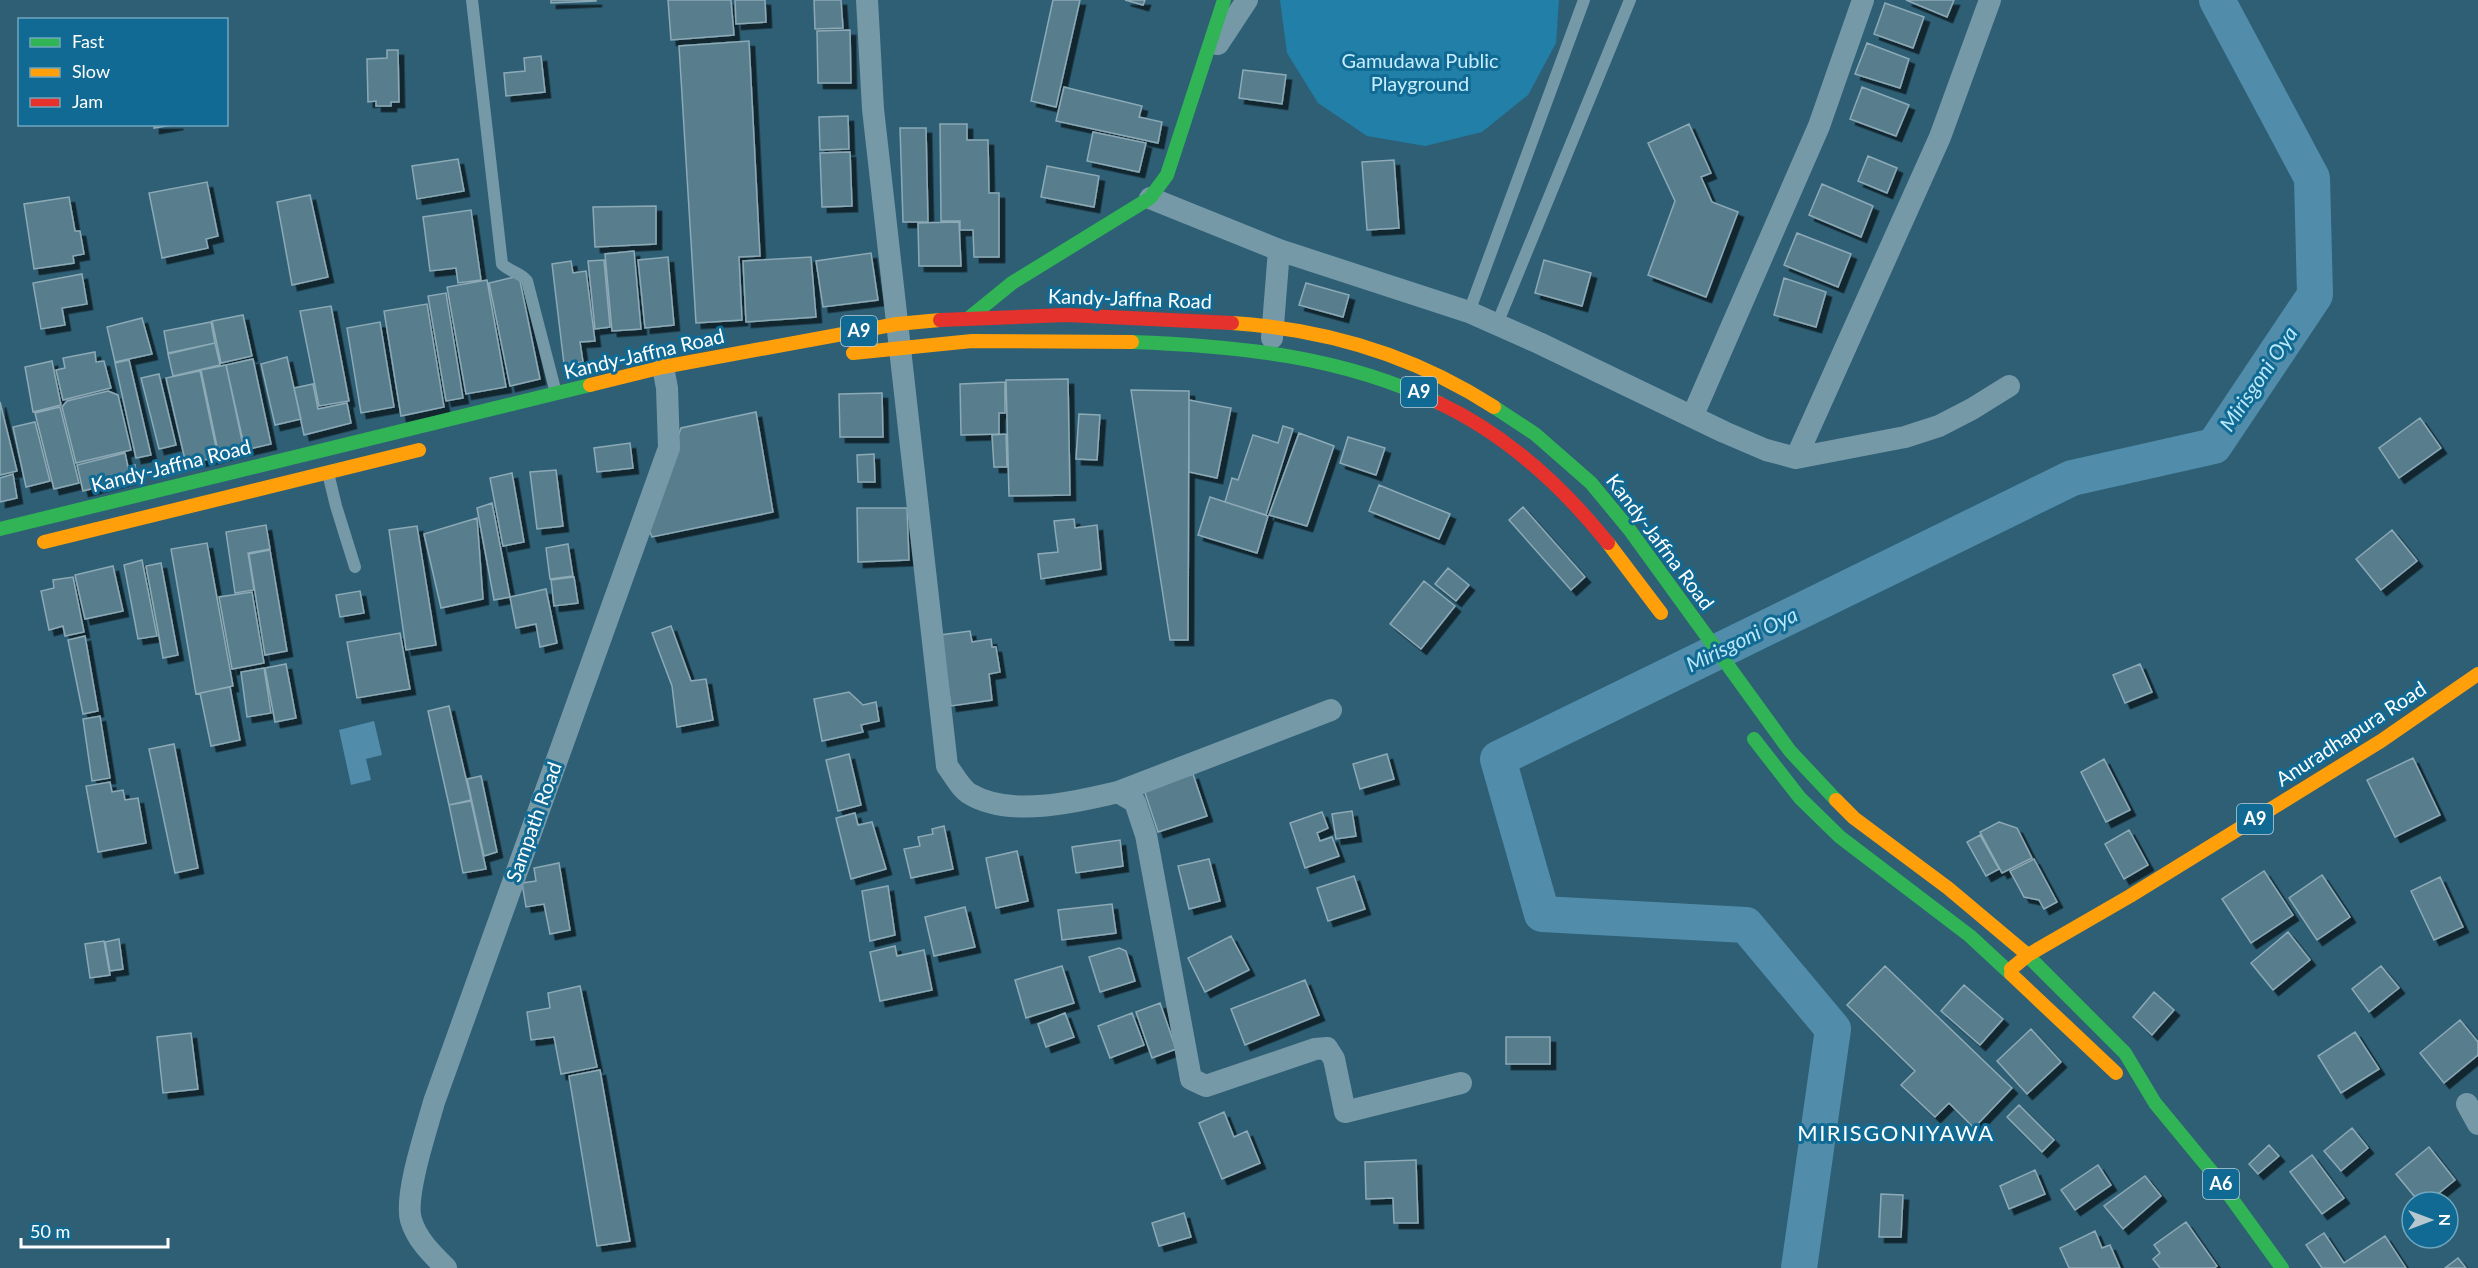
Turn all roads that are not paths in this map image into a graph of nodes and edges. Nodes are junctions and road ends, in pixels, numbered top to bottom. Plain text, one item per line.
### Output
1 (472, 0) edge
2 (867, 0) edge
3 (1224, 0) edge
4 (1247, 0) edge
5 (1584, 0) edge
6 (1630, 0) edge
7 (1863, 0) edge
8 (1990, 0) edge
9 (1202, 70) junction
10 (1150, 198) junction
11 (1279, 250) junction
12 (1469, 312) junction
13 (969, 318) junction
14 (897, 324) junction
15 (1497, 324) junction
16 (1273, 326) junction
17 (898, 348) junction
18 (1271, 351) junction
19 (840, 355) dead end
20 (666, 383) junction
21 (2009, 386) dead end
22 (556, 394) junction
23 (1693, 415) junction
24 (430, 447) dead end
25 (1796, 458) junction
26 (269, 462) junction
27 (328, 472) junction
28 (275, 487) junction
29 (0, 529) edge
30 (33, 544) dead end
31 (355, 567) dead end
32 (1672, 627) dead end
33 (2478, 674) edge
34 (1331, 710) dead end
35 (1747, 730) dead end
36 (1118, 792) junction
37 (2028, 956) junction
38 (2009, 971) junction
39 (1461, 1083) dead end
40 (2155, 1103) junction
41 (446, 1268) edge
42 (2282, 1268) edge

1 - 22 lane
2 - 14 street
3 - 9 main road
4 - 9 street
5 - 12 lane
6 - 15 lane
7 - 23 street
8 - 25 street
9 - 10 main road
10 - 11 street
10 - 13 main road
11 - 12 street
11 - 16 street
12 - 15 street
13 - 14 main road, Kandy-Jaffna Road / A9
13 - 16 main road, Kandy-Jaffna Road / A9
14 - 17 street
14 - 20 main road, Kandy-Jaffna Road / A9
15 - 23 street
16 - 18 street
16 - 37 main road, Kandy-Jaffna Road / A9
17 - 18 main road, Kandy-Jaffna Road / A9
17 - 19 main road, Kandy-Jaffna Road / A9
17 - 36 street
18 - 32 main road, Kandy-Jaffna Road / A9
20 - 22 main road, Kandy-Jaffna Road / A9
20 - 41 street, Sampath Road
21 - 25 street
22 - 26 main road, Kandy-Jaffna Road / A9
23 - 25 street
24 - 27 main road
26 - 28 street
26 - 29 main road, Kandy-Jaffna Road / A9
27 - 28 main road
27 - 31 lane
28 - 30 main road
33 - 37 main road, Anuradhapura Road / A9
34 - 36 street
35 - 38 main road
36 - 39 street
37 - 38 main road, A9
37 - 40 main road, A6
38 - 40 main road, A6
40 - 42 main road, A6

